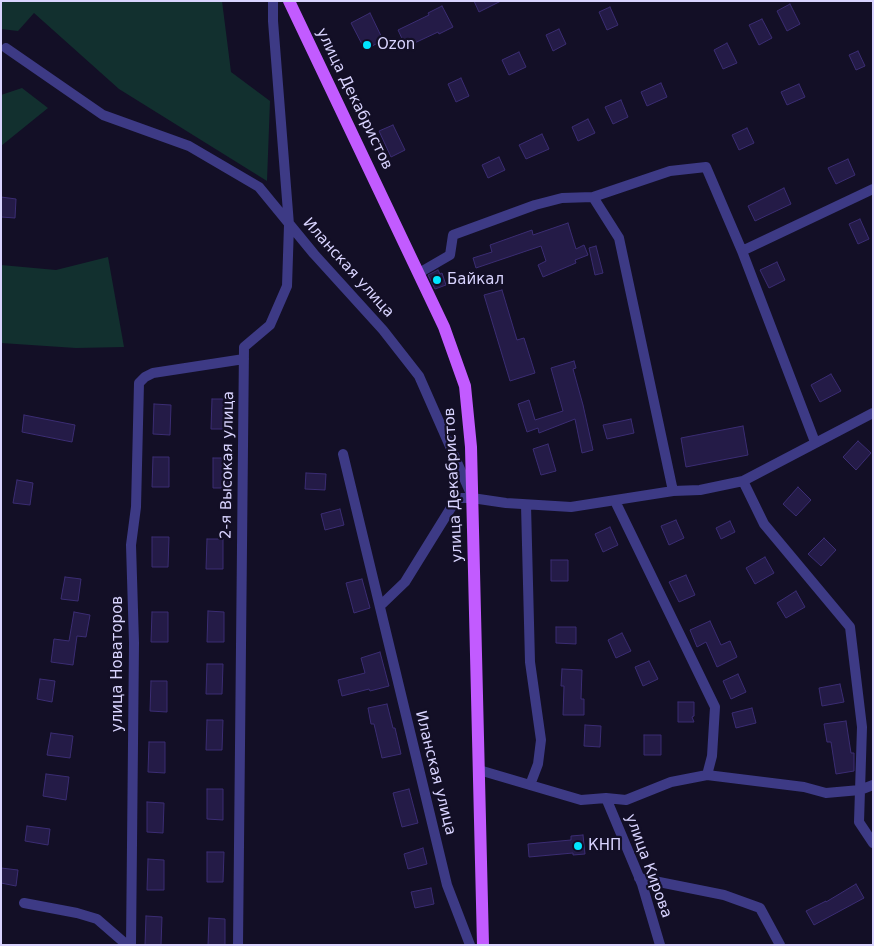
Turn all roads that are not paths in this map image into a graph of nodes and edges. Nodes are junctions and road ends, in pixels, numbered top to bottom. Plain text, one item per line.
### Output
1 (273, 1) edge
2 (289, 1) edge
3 (6, 48) dead end
4 (873, 189) edge
5 (593, 197) junction
6 (289, 225) junction
7 (742, 251) junction
8 (418, 273) junction
9 (244, 359) junction
10 (872, 416) edge
11 (815, 442) junction
12 (343, 454) dead end
13 (743, 481) junction
14 (673, 491) junction
15 (472, 498) junction
16 (615, 501) junction
17 (526, 505) junction
18 (380, 606) junction
19 (479, 770) junction
20 (707, 775) junction
21 (530, 785) junction
22 (873, 785) edge
23 (860, 790) junction
24 (606, 798) junction
25 (873, 843) edge
26 (639, 878) junction
27 (24, 903) dead end
28 (127, 945) edge
29 (131, 945) edge
30 (238, 945) edge
31 (470, 945) edge
32 (483, 945) edge
33 (660, 945) edge
34 (780, 945) edge

1 - 6 street, 2-я Высокая улица
2 - 8 main road, улица Декабристов
3 - 6 street, Иланская улица
4 - 7 street
5 - 7 street
5 - 8 street
5 - 14 street
6 - 9 street, 2-я Высокая улица
6 - 15 street, Иланская улица
7 - 11 street
8 - 15 main road, улица Декабристов
9 - 29 street, улица Новаторов
9 - 30 street, 2-я Высокая улица
10 - 11 street
11 - 13 street
12 - 18 street, Иланская улица
13 - 14 street
13 - 23 street
14 - 16 street
15 - 17 street
15 - 18 street
15 - 19 main road, улица Декабристов
16 - 17 street
16 - 20 street
17 - 21 street
18 - 31 street, Иланская улица
19 - 21 street
19 - 32 main road, улица Декабристов
20 - 23 street
20 - 24 street
21 - 24 street
22 - 23 street
23 - 25 street
24 - 26 street, улица Кирова
26 - 33 street, улица Кирова
26 - 34 street
27 - 28 street

